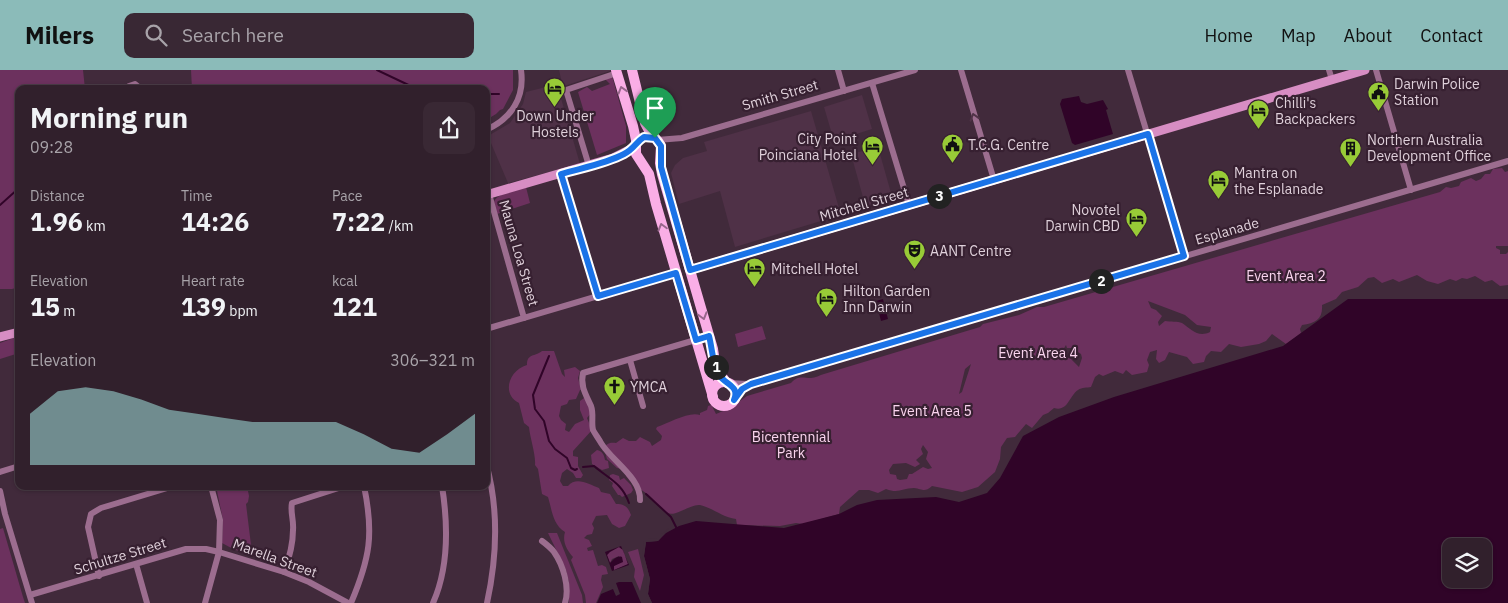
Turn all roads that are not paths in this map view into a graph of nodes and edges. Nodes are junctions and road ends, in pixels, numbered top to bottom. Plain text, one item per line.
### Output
1 (521, 70) edge
2 (632, 70) edge
3 (838, 70) edge
4 (915, 70) edge
5 (961, 70) edge
6 (1329, 70) edge
7 (1365, 70) edge
8 (1376, 70) edge
9 (1130, 71) edge
10 (616, 72) edge
11 (1332, 80) junction
12 (872, 83) junction
13 (844, 91) junction
14 (490, 128) edge
15 (1148, 134) junction
16 (682, 138) junction
17 (656, 139) junction
18 (635, 146) junction
19 (661, 152) junction
20 (613, 158) junction
21 (639, 159) junction
22 (1508, 161) edge
23 (589, 166) junction
24 (561, 174) junction
25 (994, 180) junction
26 (1411, 190) junction
27 (490, 194) edge
28 (490, 205) edge
29 (909, 205) junction
30 (1184, 256) junction
31 (690, 270) junction
32 (676, 273) junction
33 (598, 296) junction
34 (524, 318) junction
35 (490, 329) edge
36 (15, 333) edge
37 (709, 336) junction
38 (1, 337) edge
39 (696, 340) junction
40 (630, 360) junction
41 (728, 383) junction
42 (751, 384) junction
43 (713, 397) junction
44 (734, 400) junction
45 (643, 406) dead end
46 (15, 467) edge
47 (0, 472) edge
48 (490, 482) edge
49 (161, 490) edge
50 (212, 490) edge
51 (332, 490) edge
52 (365, 490) edge
53 (443, 490) edge
54 (0, 491) edge
55 (640, 500) dead end
56 (0, 504) edge
57 (4, 514) junction
58 (542, 540) dead end
59 (219, 552) junction
60 (136, 564) junction
61 (284, 572) junction
62 (98, 576) junction
63 (30, 595) junction
64 (32, 603) edge
65 (147, 603) edge
66 (205, 603) edge
67 (349, 603) edge
68 (433, 603) edge
69 (487, 603) edge
70 (565, 603) edge

1 - 14 street
2 - 17 main road
3 - 13 street
4 - 12 street, Smith Street
25 -> 5 street
6 - 11 street
7 - 11 street, Mitchell Street
8 - 26 street
9 - 15 street
18 -> 10 main road
10 - 23 street
11 - 15 street, Mitchell Street
12 - 13 street, Smith Street
12 - 29 street
13 - 16 street, Smith Street
15 - 25 street, Mitchell Street
15 - 30 street
16 - 17 street, Smith Street
16 - 19 street, Smith Street
17 - 18 main road
17 - 19 main road
18 - 20 street
18 - 21 main road
19 - 21 main road
19 - 31 main road
20 - 21 street
20 - 23 street
32 -> 21 main road
22 - 26 street, Esplanade
23 - 24 street
24 - 27 street
24 - 33 street
25 - 29 street, Mitchell Street
26 - 30 street, Esplanade
28 - 34 street, Mauna Loa Street
29 - 31 street, Mitchell Street
30 - 42 street, Esplanade
31 - 32 main road, Mitchell Street
31 -> 37 main road
32 - 33 street, Mitchell Street
32 - 39 main road
33 - 34 street, Mitchell Street
34 - 35 street, Mitchell Street
36 - 38 street
37 - 39 street
37 - 41 main road
39 - 40 street
39 - 43 main road
40 - 45 street
40 - 55 street
41 - 42 street, Esplanade
41 - 43 main road
41 - 44 main road
42 - 44 street, Esplanade
43 - 44 main road
46 - 47 street
48 - 69 street
49 - 62 street
50 - 59 street
51 - 61 street
52 - 67 street
53 - 68 street
54 - 57 street
56 - 57 street
57 - 63 street
58 - 70 street
59 - 60 street, Schultze Street
59 - 61 street, Marella Street
59 - 66 street
60 - 62 street, Schultze Street
60 - 65 street
61 - 67 street, Marella Street
62 - 63 street, Schultze Street
63 - 64 street

